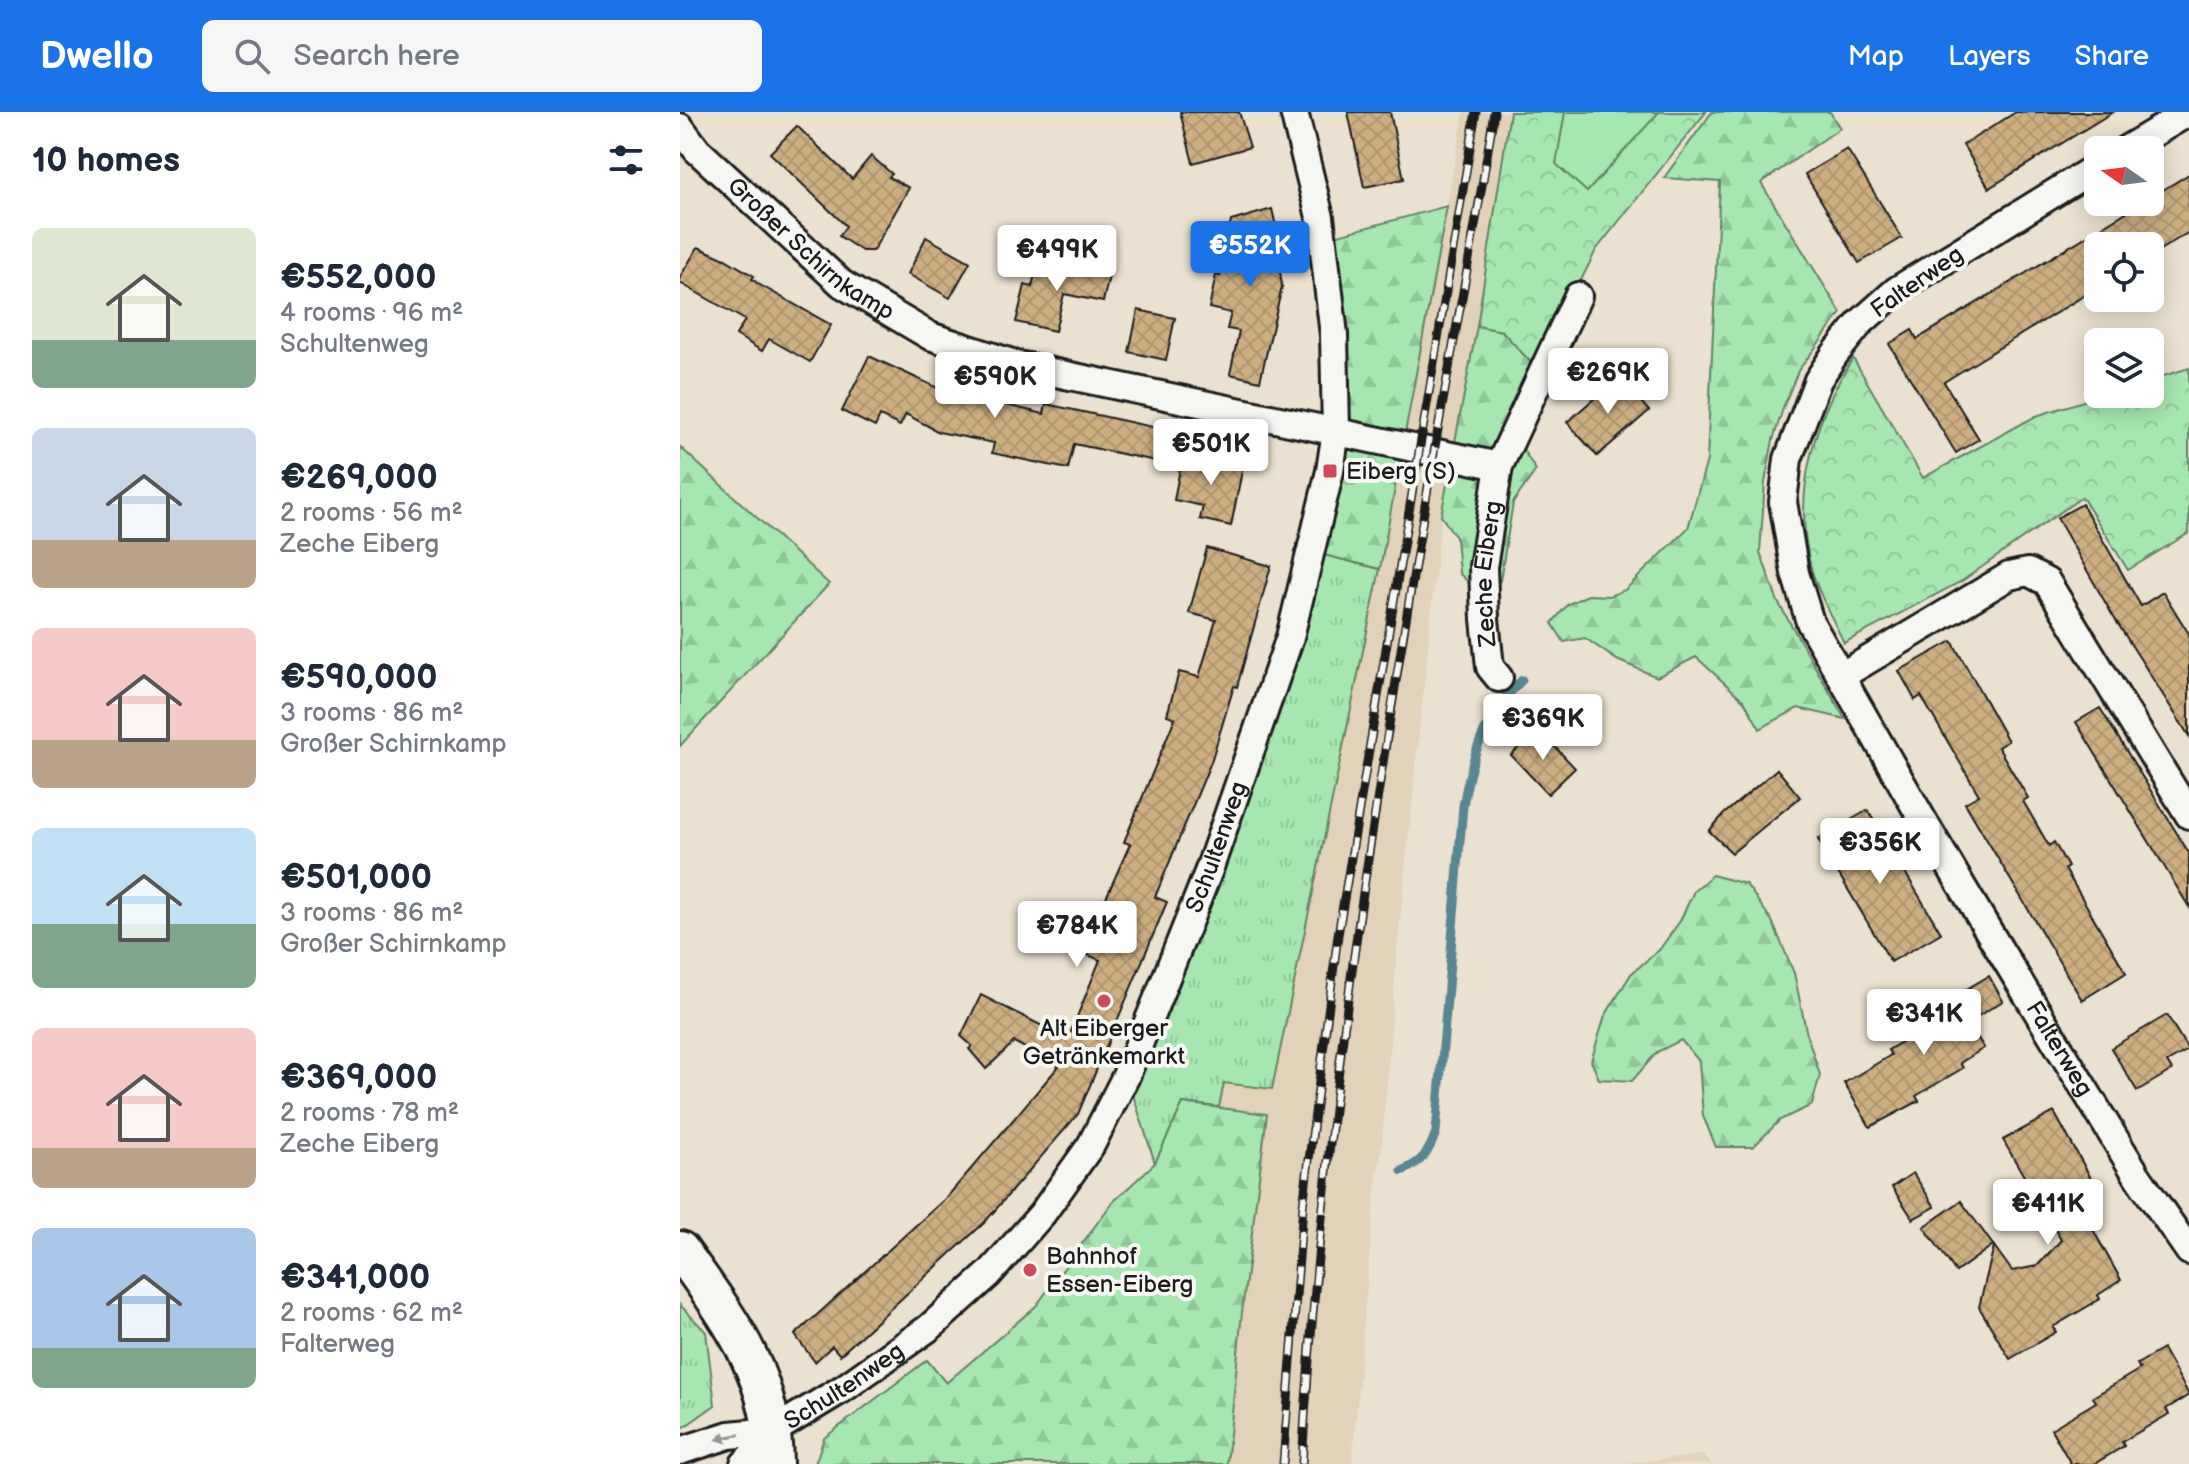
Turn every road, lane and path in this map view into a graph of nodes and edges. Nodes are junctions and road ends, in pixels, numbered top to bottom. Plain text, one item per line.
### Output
1 (1294, 112) edge
2 (2189, 112) edge
3 (680, 127) edge
4 (2149, 136) edge
5 (2084, 175) edge
6 (1578, 296) dead end
7 (1336, 431) junction
8 (1499, 466) junction
9 (1841, 676) junction
10 (1499, 678) dead end
11 (2189, 815) edge
12 (2188, 1248) edge
13 (680, 1250) edge
14 (774, 1448) edge
15 (680, 1451) edge
16 (744, 1464) edge

1 - 7 street, Schultenweg
2 - 4 street
3 - 7 street, Großer Schirnkamp
5 - 9 street, Falterweg
6 - 8 street, Zeche Eiberg
7 - 8 street, Zeche Eiberg
7 - 14 street, Schultenweg
8 - 10 street, Zeche Eiberg
9 - 11 street
9 - 12 street, Falterweg
13 - 14 street
14 -> 15 street, Schultenweg
14 - 16 street, Schultenweg

